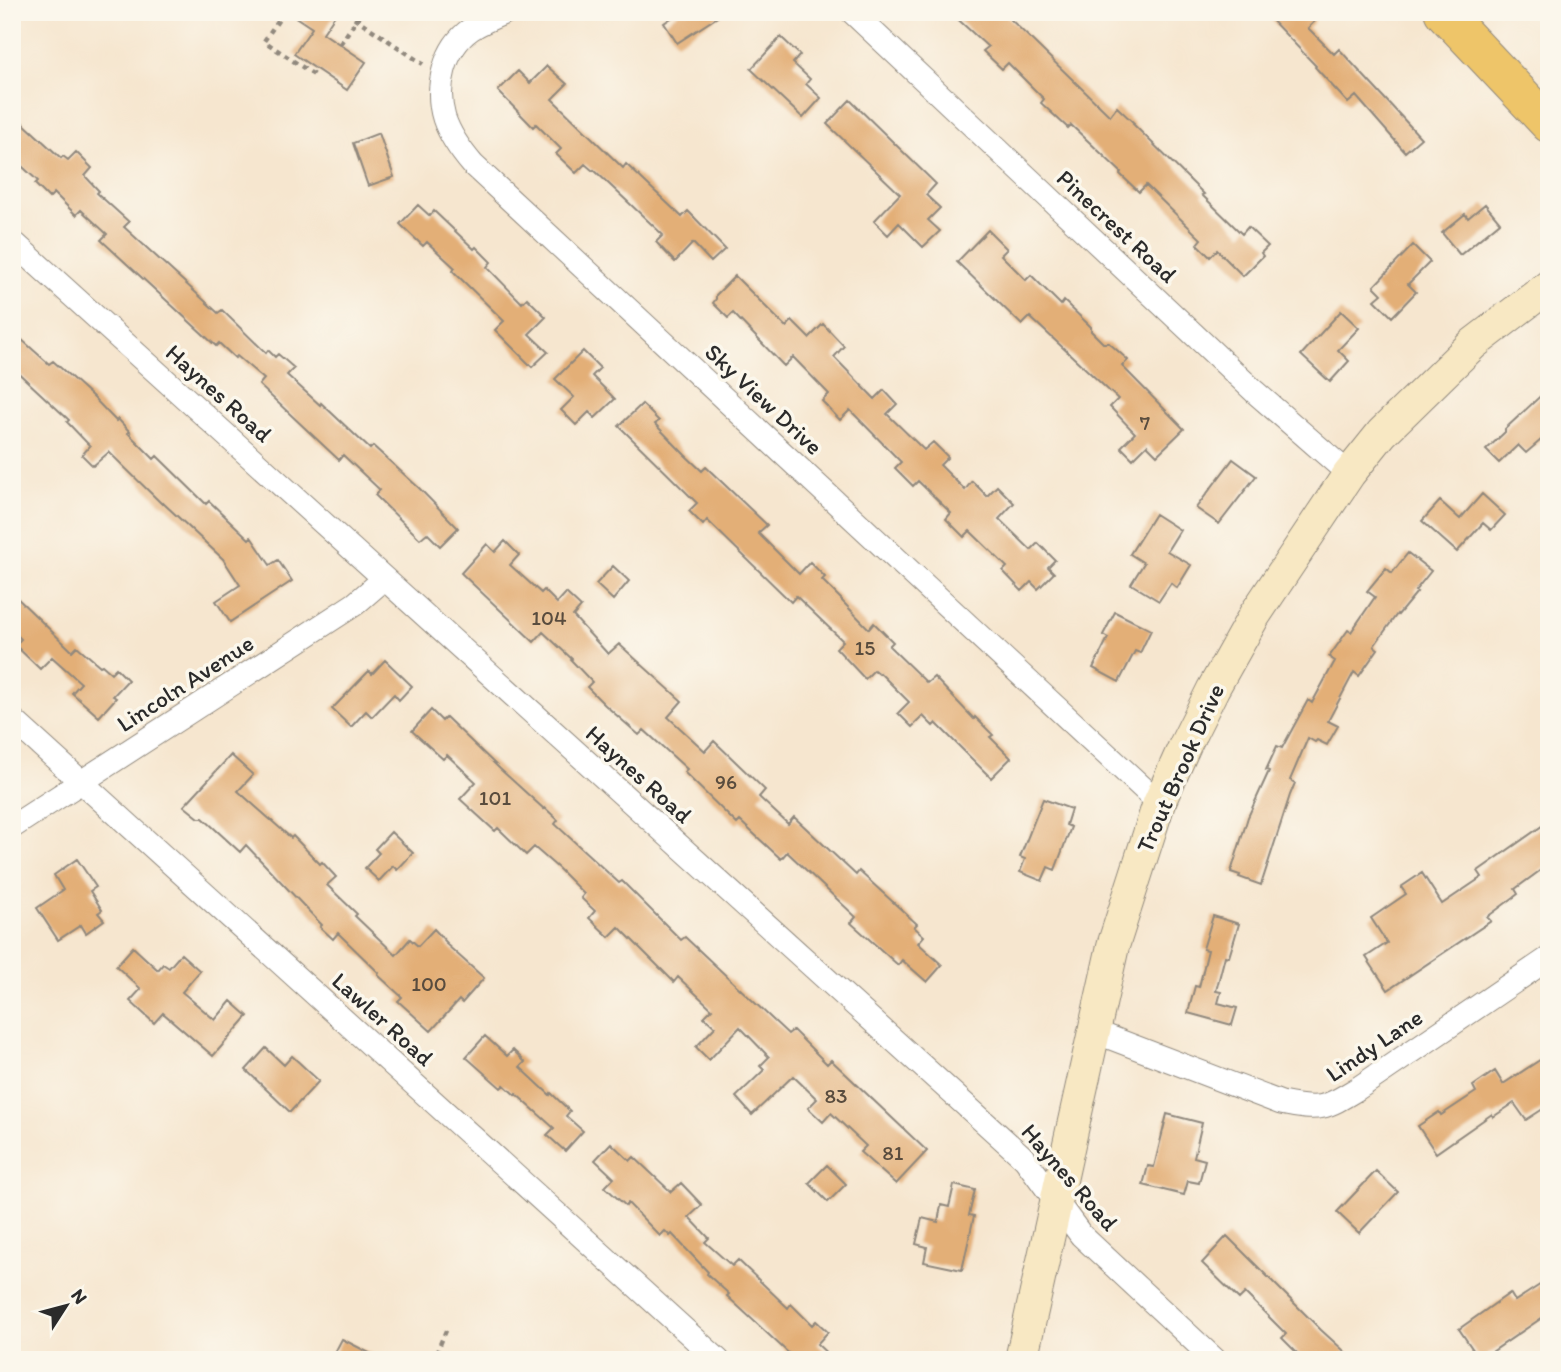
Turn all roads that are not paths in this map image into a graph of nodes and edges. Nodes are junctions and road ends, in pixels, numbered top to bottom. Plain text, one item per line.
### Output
1 (506, 12) edge
2 (852, 12) edge
3 (1443, 12) edge
4 (1549, 124) edge
5 (12, 242) edge
6 (1549, 286) edge
7 (1349, 474) junction
8 (384, 579) junction
9 (12, 719) edge
10 (83, 782) junction
11 (1159, 803) junction
12 (12, 827) edge
13 (1549, 958) edge
14 (1093, 1031) junction
15 (1057, 1200) junction
16 (718, 1360) edge
17 (1021, 1360) edge
18 (1215, 1360) edge

1 - 11 street, Sky View Drive
2 - 7 street, Pinecrest Road
3 - 4 highway
5 - 8 street, Haynes Road
6 - 7 main road, Trout Brook Drive
7 - 11 main road, Trout Brook Drive
8 - 10 street, Lincoln Avenue
8 - 15 street, Haynes Road
9 - 10 street, Lawler Road
10 - 12 street, Lincoln Avenue
10 - 16 street, Lawler Road
11 - 14 main road, Trout Brook Drive
13 - 14 street, Lindy Lane
14 - 15 main road, Trout Brook Drive
15 - 17 main road, Trout Brook Drive
15 - 18 street, Haynes Road

